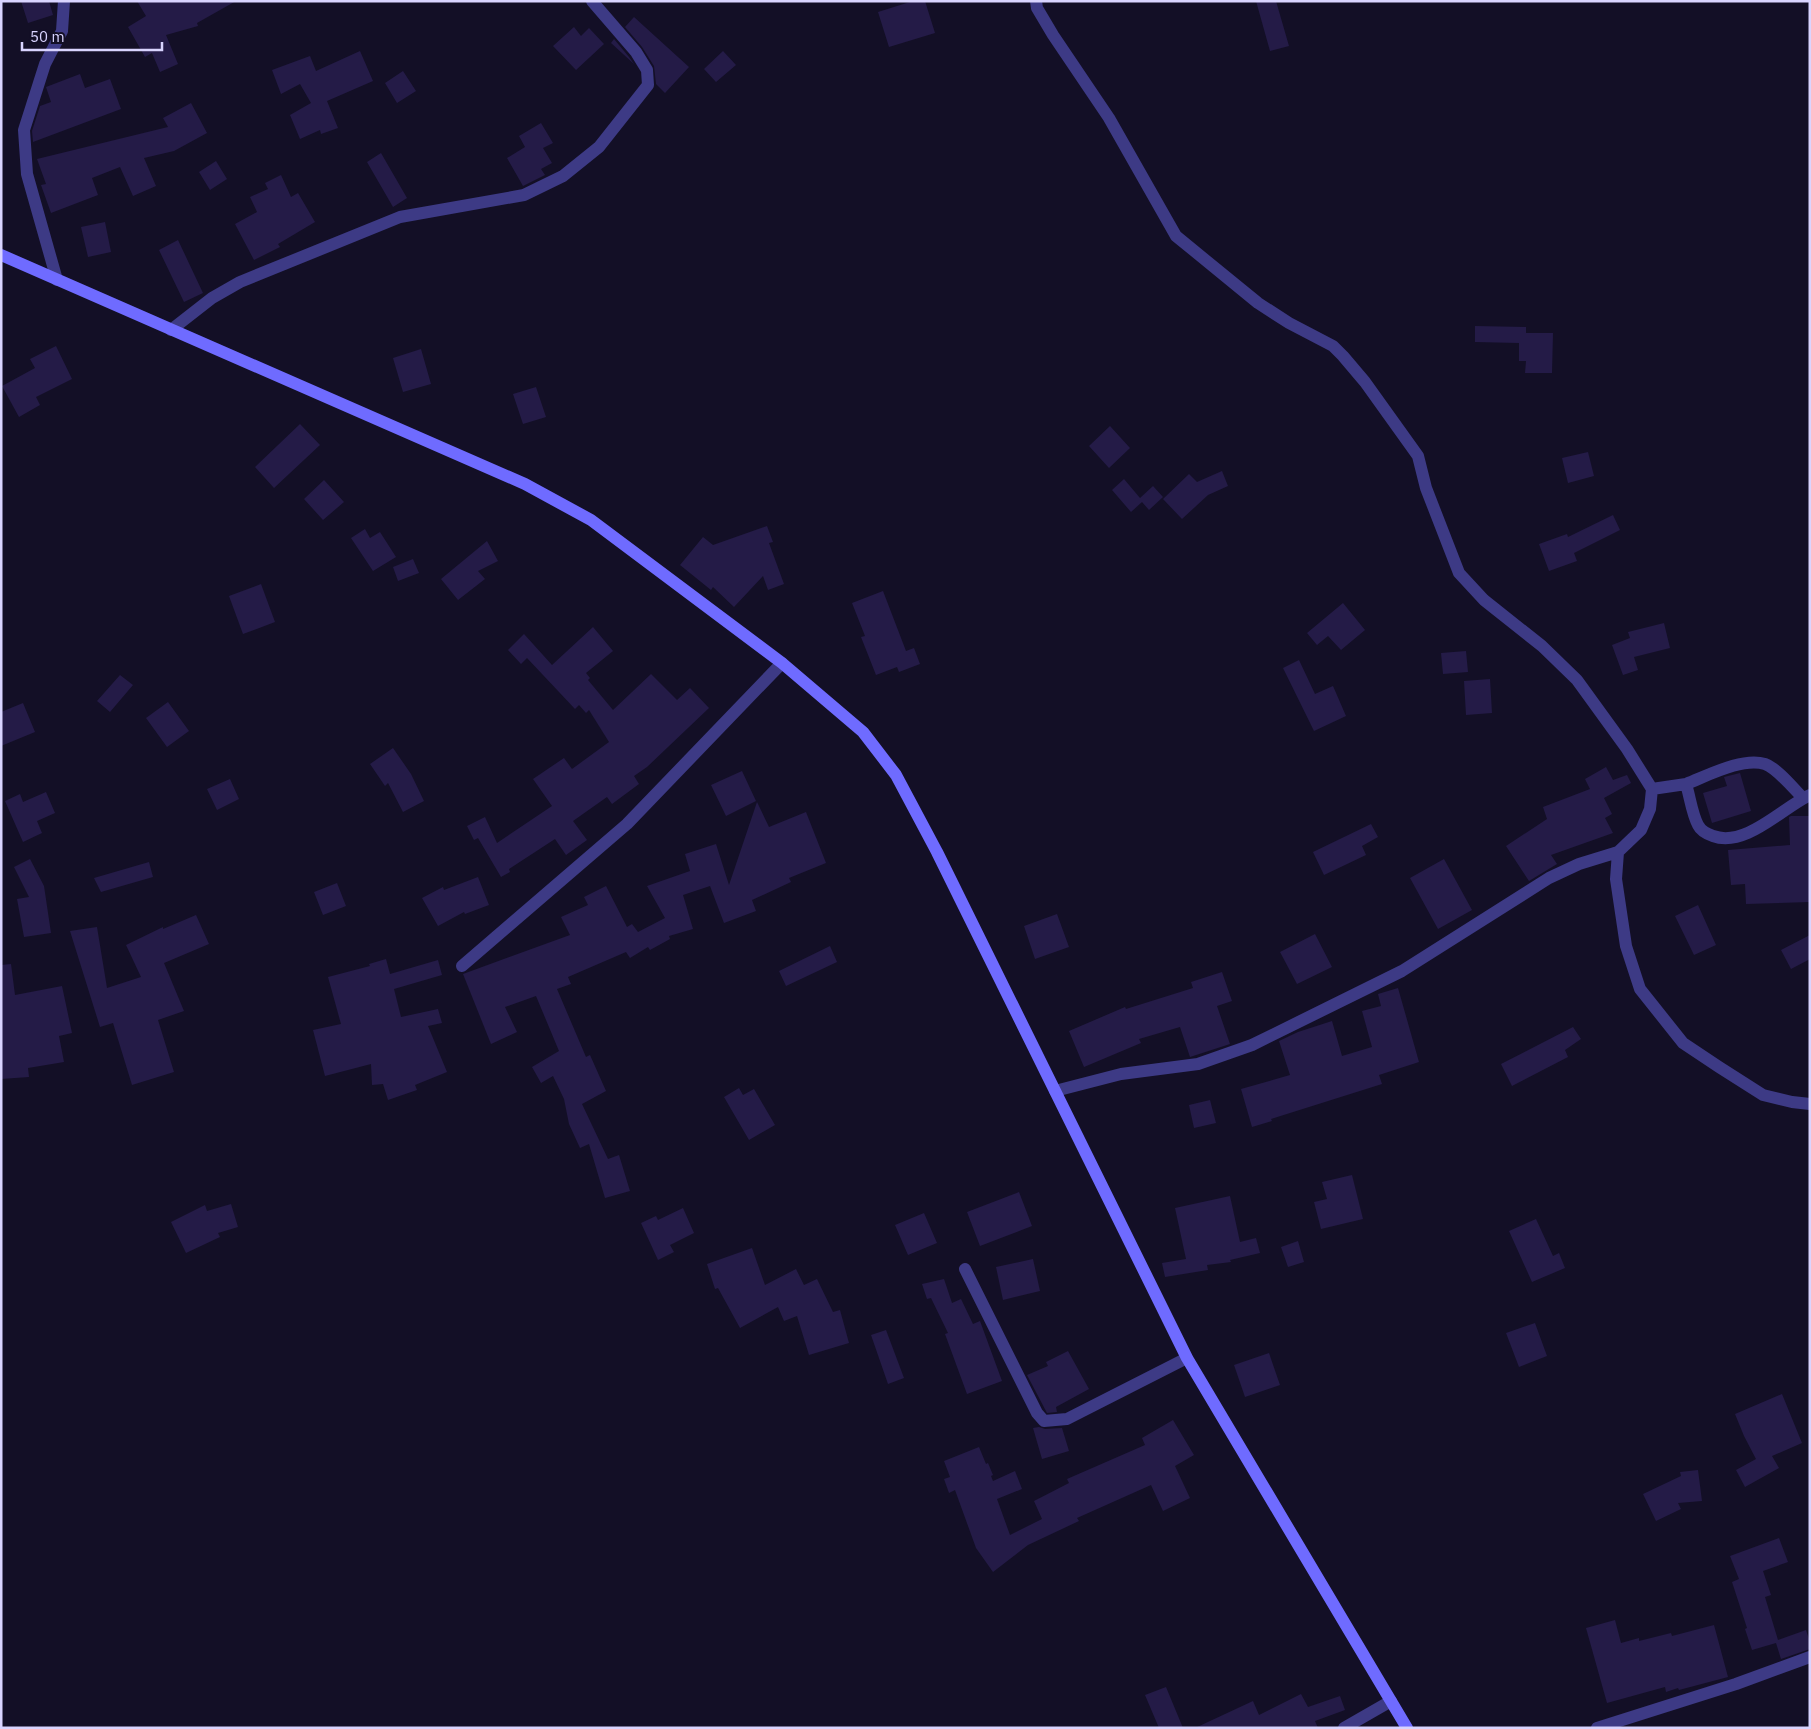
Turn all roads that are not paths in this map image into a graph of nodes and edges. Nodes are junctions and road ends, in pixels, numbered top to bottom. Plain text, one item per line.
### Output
1 (64, 1) edge
2 (592, 1) edge
3 (1036, 1) edge
4 (1, 255) edge
5 (57, 280) junction
6 (171, 330) junction
7 (782, 663) junction
8 (1686, 784) junction
9 (1652, 789) junction
10 (1806, 796) edge
11 (1618, 852) junction
12 (462, 966) dead end
13 (1055, 1090) junction
14 (1810, 1104) edge
15 (965, 1269) dead end
16 (1188, 1358) junction
17 (1810, 1657) edge
18 (1391, 1700) junction
19 (1344, 1728) edge
20 (1407, 1728) edge
21 (1597, 1728) edge

1 - 5 street
2 - 6 street
3 - 9 street
4 - 5 main road
5 - 6 main road
6 - 7 main road
7 - 12 street
7 - 13 main road
8 - 9 street
8 - 10 street
8 - 10 street
9 - 11 street
11 - 13 street
11 - 14 street
13 - 16 main road
15 - 16 street
16 - 18 main road
17 - 21 street
18 - 19 street
18 - 20 main road

